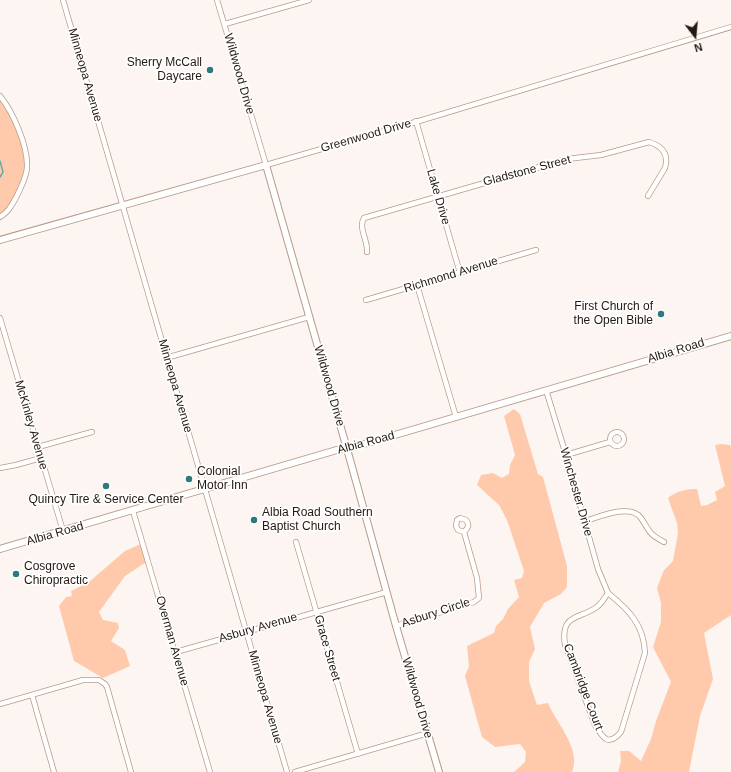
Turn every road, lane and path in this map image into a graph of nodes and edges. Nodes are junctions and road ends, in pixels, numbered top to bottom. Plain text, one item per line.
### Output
1 (63, 0) edge
2 (217, 0) edge
3 (309, 0) edge
4 (225, 24) junction
5 (731, 28) edge
6 (0, 96) edge
7 (416, 121) junction
8 (266, 165) junction
9 (438, 196) junction
10 (648, 196) dead end
11 (123, 206) junction
12 (0, 217) edge
13 (0, 240) edge
14 (536, 250) dead end
15 (367, 252) dead end
16 (460, 273) junction
17 (417, 285) junction
18 (366, 300) dead end
19 (309, 317) junction
20 (0, 318) edge
21 (731, 336) edge
22 (166, 358) junction
23 (546, 390) junction
24 (456, 417) junction
25 (92, 432) dead end
26 (610, 442) dead end
27 (38, 447) junction
28 (347, 447) junction
29 (566, 455) junction
30 (41, 458) junction
31 (0, 468) edge
32 (205, 489) junction
33 (134, 511) junction
34 (585, 520) junction
35 (64, 531) junction
36 (464, 532) dead end
37 (296, 542) dead end
38 (664, 542) dead end
39 (0, 550) edge
40 (387, 592) junction
41 (608, 593) junction
42 (316, 612) junction
43 (396, 626) junction
44 (246, 631) junction
45 (176, 652) junction
46 (32, 695) junction
47 (0, 704) edge
48 (428, 733) junction
49 (358, 754) junction
50 (54, 772) edge
51 (131, 772) edge
52 (210, 772) edge
53 (287, 772) edge
54 (295, 772) edge
55 (439, 772) edge

1 - 11 street, Minneopa Avenue
2 - 4 street, Wildwood Drive
3 - 4 street
4 - 8 street, Wildwood Drive
5 - 7 street, Greenwood Drive
6 - 12 street
7 - 8 street, Greenwood Drive
7 - 9 street, Lake Drive
8 - 11 street, Greenwood Drive
8 - 19 street, Wildwood Drive
9 - 10 street, Gladstone Street
9 - 15 street, Gladstone Street
9 - 16 street, Lake Drive
11 - 13 street, Greenwood Drive
11 - 22 street, Minneopa Avenue
14 - 16 street, Richmond Avenue
16 - 17 street, Richmond Avenue
17 - 18 street, Richmond Avenue
17 - 24 street
19 - 22 street
19 - 28 street, Wildwood Drive
20 - 27 street, McKinley Avenue
21 - 23 street, Albia Road
22 - 32 street, Minneopa Avenue
23 - 24 street, Albia Road
23 - 29 street, Winchester Drive
24 - 28 street, Albia Road
25 - 27 street
26 - 29 street
27 - 30 street, McKinley Avenue
28 - 32 street, Albia Road
28 - 40 street, Wildwood Drive
29 - 34 street, Winchester Drive
30 - 31 street
30 - 35 street, McKinley Avenue
32 - 33 street, Albia Road
32 - 44 street, Minneopa Avenue
33 - 35 street, Albia Road
33 - 45 street, Overman Avenue
34 - 38 street
34 - 41 street, Winchester Drive
35 - 39 street, Albia Road
36 - 43 street, Asbury Circle
37 - 42 street, Grace Street
40 - 42 street, Asbury Avenue
40 - 43 street, Wildwood Drive
41 - 41 street, Cambridge Court
42 - 44 street, Asbury Avenue
42 - 49 street, Grace Street
43 - 48 street, Wildwood Drive
44 - 45 street, Asbury Avenue
44 - 53 street, Minneopa Avenue
45 - 52 street, Overman Avenue
46 - 47 street
46 - 50 street
46 - 51 street
48 - 49 street
48 - 55 street, Wildwood Drive
49 - 54 street

